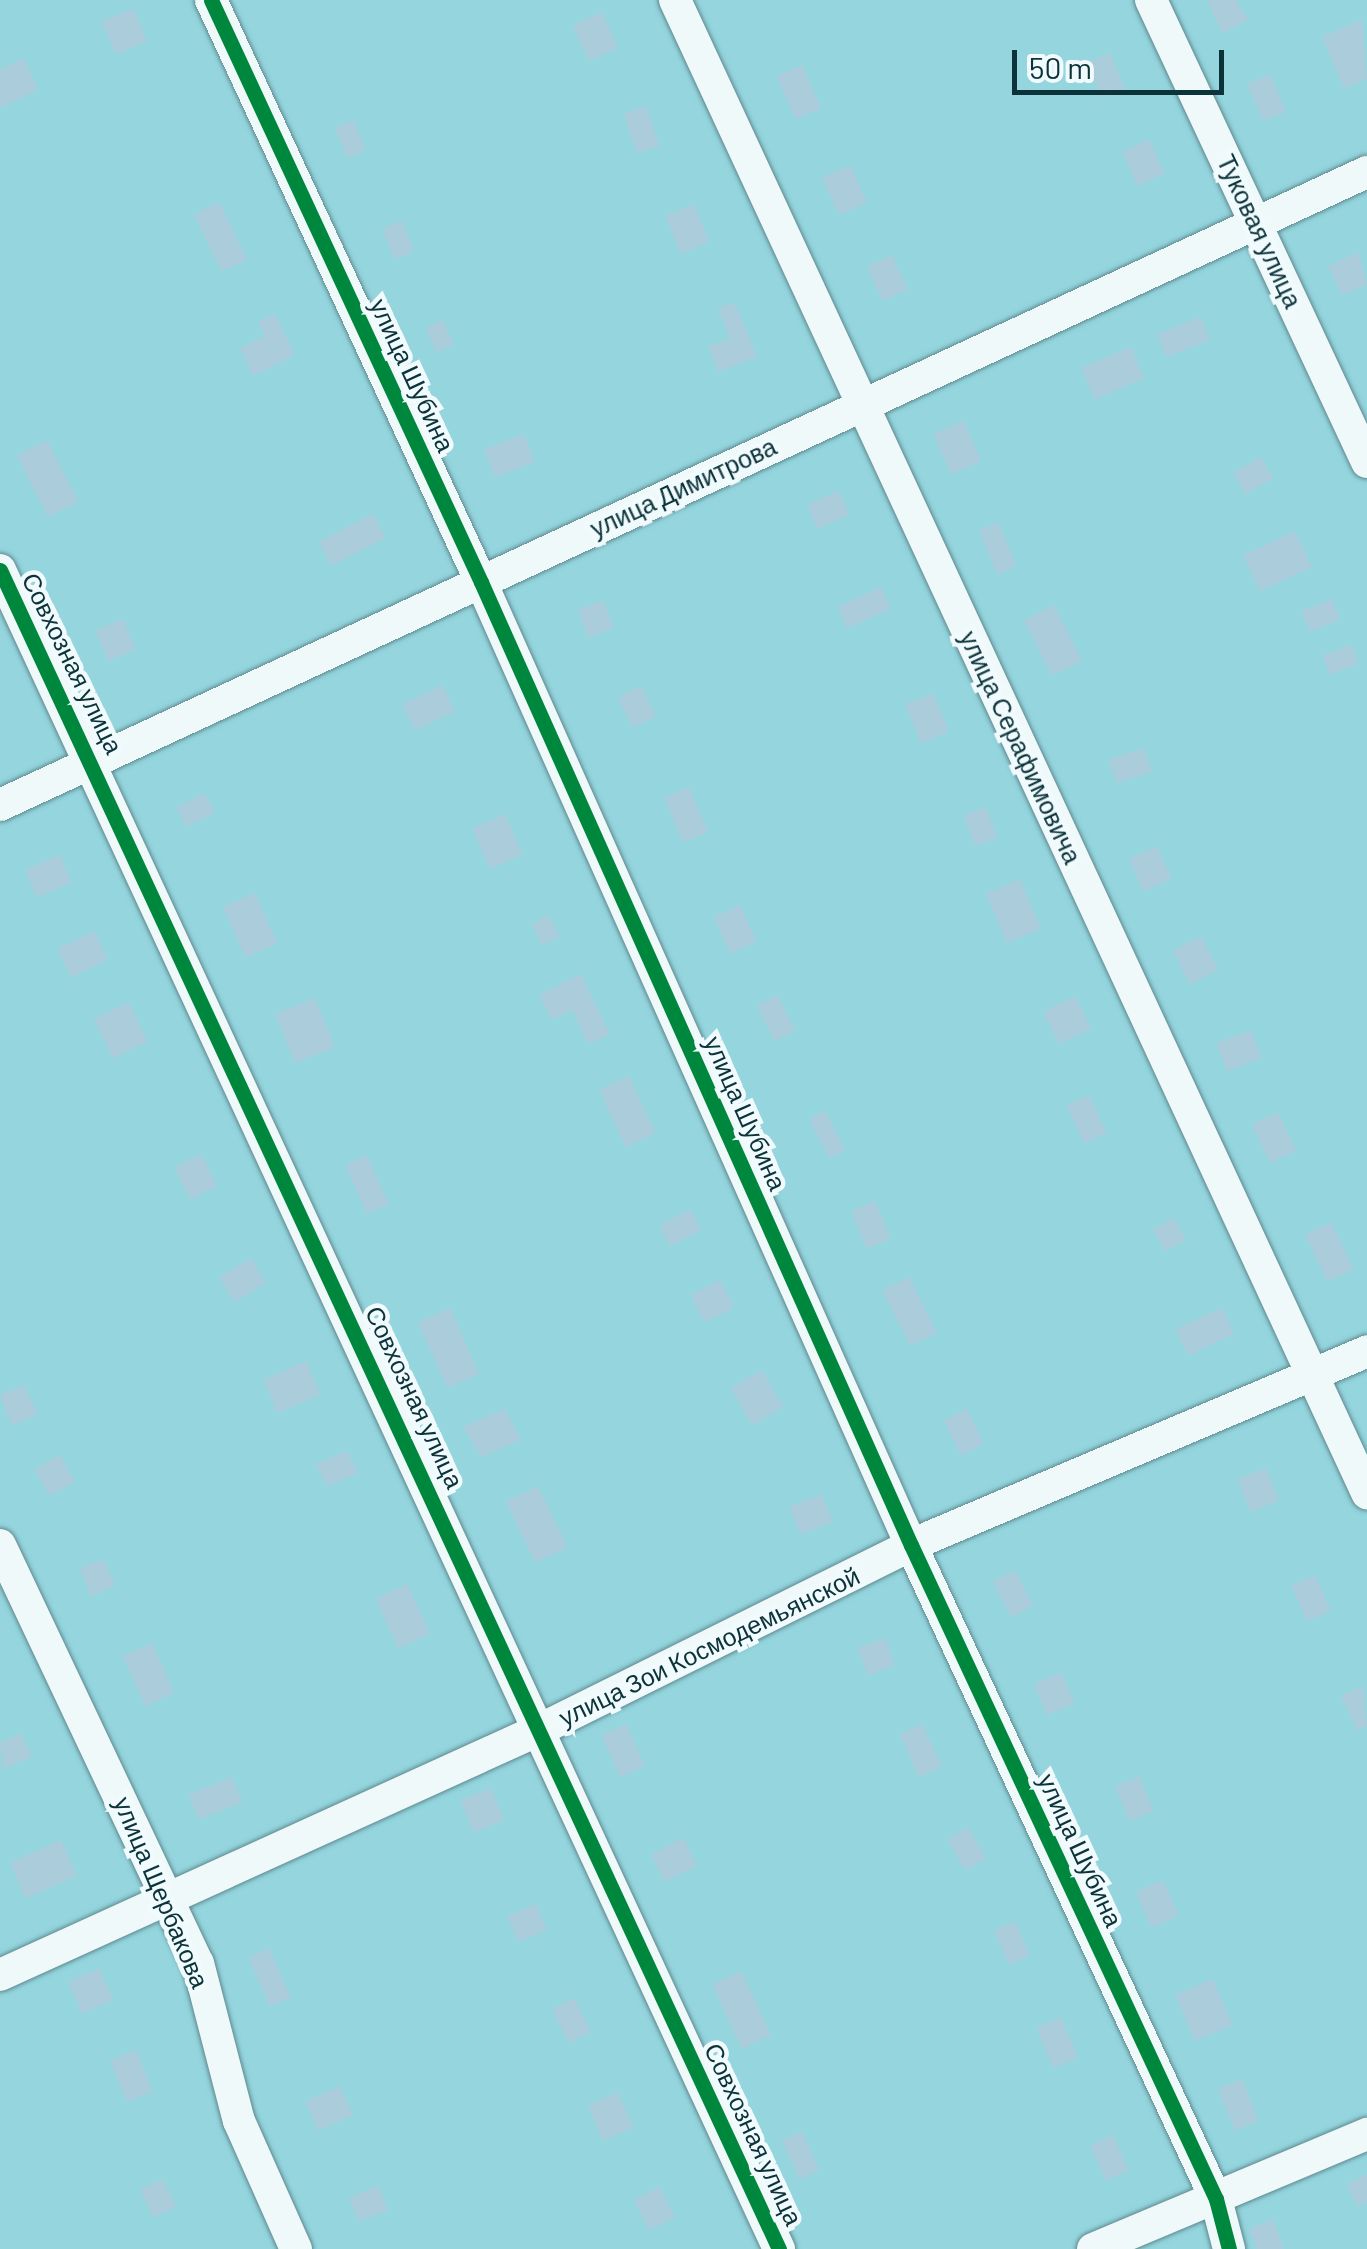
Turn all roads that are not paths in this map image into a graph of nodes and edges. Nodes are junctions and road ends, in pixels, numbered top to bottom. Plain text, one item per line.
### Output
1 (211, 0) edge
2 (675, 0) edge
3 (1151, 0) edge
4 (1367, 172) edge
5 (1258, 226) junction
6 (862, 404) junction
7 (1367, 462) edge
8 (0, 570) edge
9 (481, 582) junction
10 (94, 761) junction
11 (0, 804) edge
12 (1367, 1351) edge
13 (1312, 1375) junction
14 (1367, 1493) edge
15 (0, 1545) edge
16 (911, 1546) junction
17 (541, 1729) junction
18 (169, 1894) junction
19 (0, 1975) edge
20 (1367, 2134) edge
21 (1216, 2200) junction
22 (296, 2249) edge
23 (779, 2249) edge
24 (1093, 2249) edge
25 (1229, 2249) edge

1 - 9 street, улица Шубина
2 - 6 street, улица Серафимовича
3 - 5 street, Туковая улица
4 - 5 street, улица Димитрова
5 - 6 street, улица Димитрова
5 - 7 street, Туковая улица
6 - 9 street, улица Димитрова
6 - 13 street, улица Серафимовича
8 - 10 street, Совхозная улица
9 - 10 street, улица Димитрова
9 - 16 street, улица Шубина
10 - 11 street, улица Димитрова
10 - 17 street, Совхозная улица
12 - 13 street, улица Зои Космодемьянской
13 - 14 street, улица Серафимовича
13 - 16 street, улица Зои Космодемьянской
15 - 18 street, улица Щербакова
16 - 17 street, улица Зои Космодемьянской
16 - 21 street, улица Шубина
17 - 18 street, улица Зои Космодемьянской
17 - 23 street, Совхозная улица
18 - 19 street, улица Зои Космодемьянской
18 - 22 street, улица Щербакова
20 - 21 street
21 - 24 street
21 - 25 street, улица Шубина

